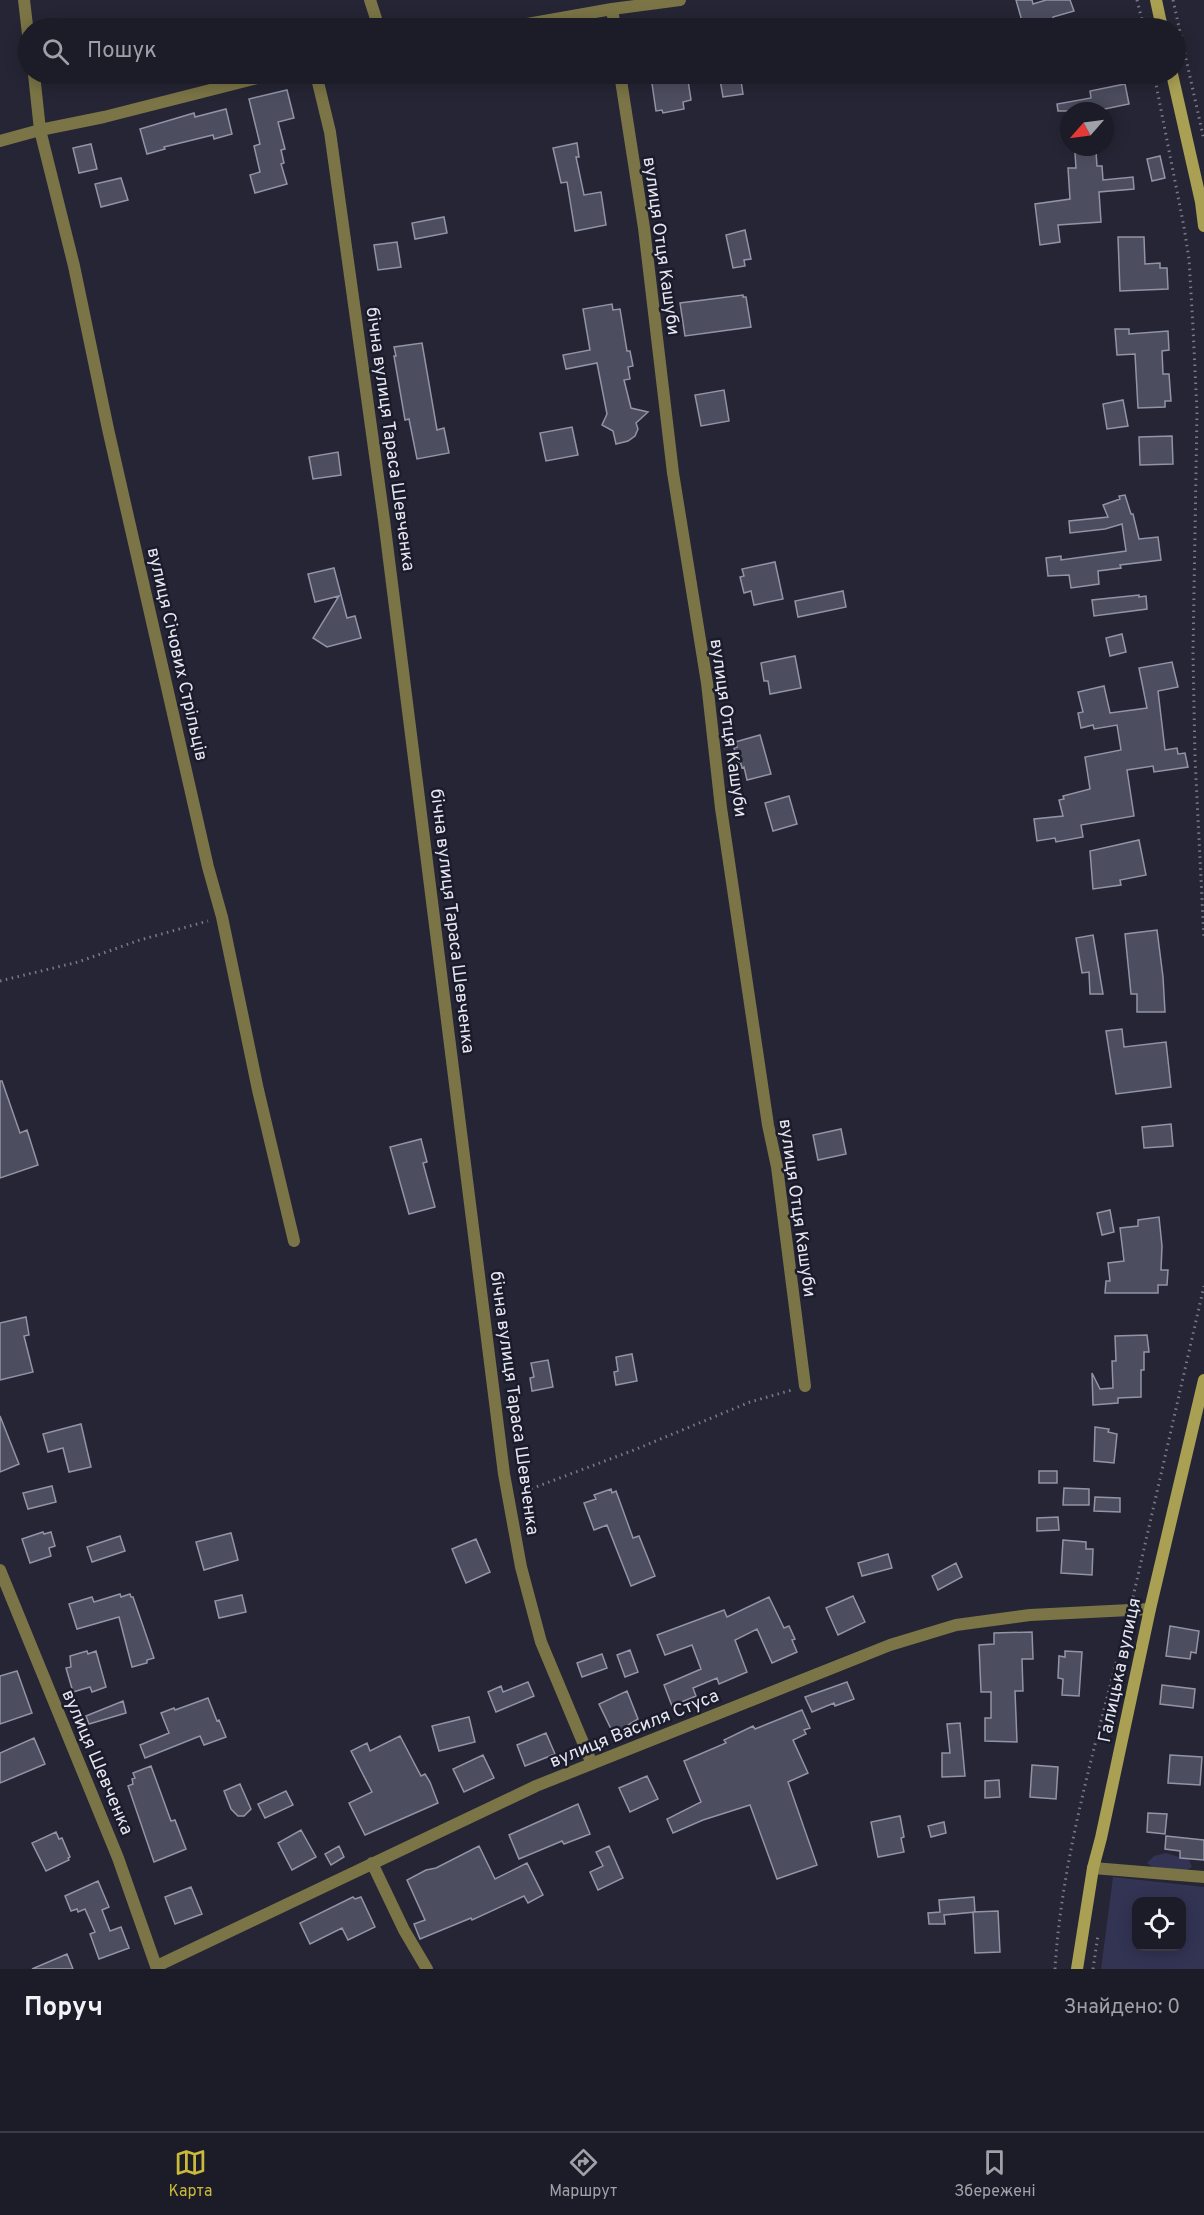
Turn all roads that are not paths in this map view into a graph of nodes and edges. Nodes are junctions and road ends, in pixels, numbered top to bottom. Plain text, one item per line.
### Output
1 (24, 0) edge
2 (370, 0) edge
3 (680, 0) edge
4 (1156, 0) edge
5 (612, 9) junction
6 (26, 18) edge
7 (376, 18) edge
8 (561, 18) edge
9 (613, 18) edge
10 (1160, 18) edge
11 (35, 84) edge
12 (234, 84) edge
13 (318, 84) edge
14 (622, 84) edge
15 (1174, 84) edge
16 (40, 130) junction
17 (0, 141) edge
18 (1203, 201) edge
19 (1204, 226) edge
20 (294, 1241) dead end
21 (1204, 1380) edge
22 (805, 1386) road end
23 (0, 1570) edge
24 (1150, 1609) junction
25 (592, 1764) junction
26 (372, 1863) junction
27 (1093, 1868) junction
28 (1204, 1877) edge
29 (157, 1968) edge
30 (427, 1969) edge
31 (1077, 1969) edge

1 - 6 street
2 - 7 street
3 - 5 street
4 - 10 street
5 - 8 street
5 - 9 street
11 - 16 street, вулиця Січових Стрільців
12 - 16 street
13 - 25 street, бічна вулиця Тараса Шевченка
14 - 22 street, вулиця Отця Кашуби
15 - 18 street
16 - 17 street
16 - 20 street, вулиця Січових Стрільців
18 - 19 street
21 - 24 street, Галицька вулиця
23 - 29 street, вулиця Шевченка
24 - 25 street, вулиця Василя Стуса
24 - 27 street, Галицька вулиця
25 - 26 street, вулиця Василя Стуса
26 - 29 street, вулиця Василя Стуса
26 - 30 street
27 - 28 street
27 - 31 street, Галицька вулиця

